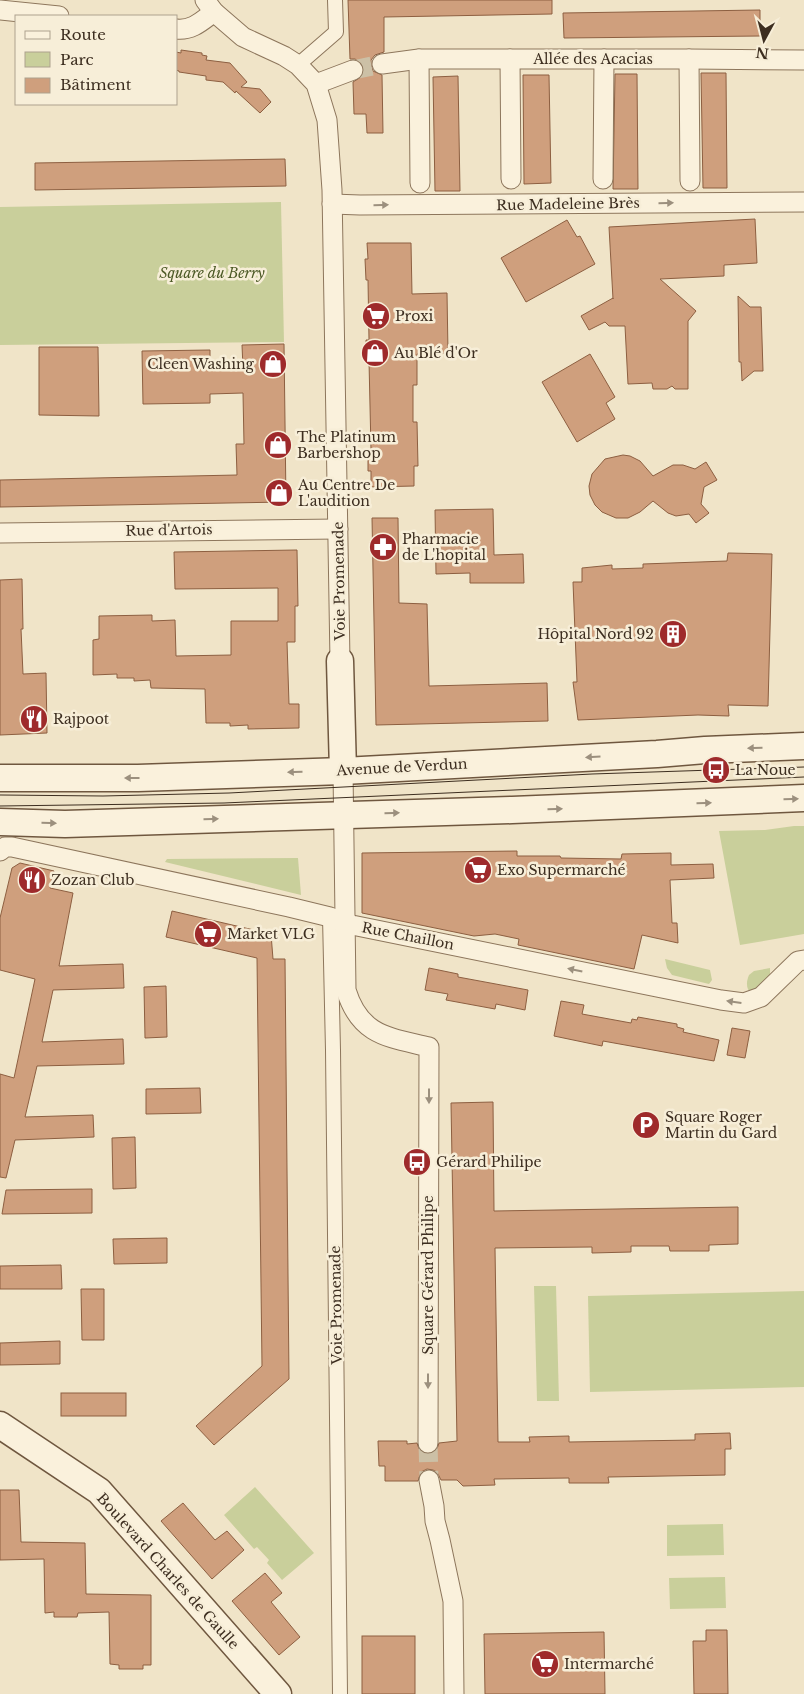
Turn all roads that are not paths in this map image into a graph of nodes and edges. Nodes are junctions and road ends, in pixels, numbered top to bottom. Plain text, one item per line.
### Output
1 (335, 0) edge
2 (210, 6) edge
3 (0, 10) edge
4 (49, 15) edge
5 (178, 29) edge
6 (419, 59) junction
7 (510, 59) junction
8 (604, 59) junction
9 (689, 59) junction
10 (804, 60) edge
11 (382, 64) tunnel mouth
12 (298, 65) junction
13 (353, 70) tunnel mouth
14 (316, 84) junction
15 (511, 179) dead end
16 (603, 179) dead end
17 (690, 181) dead end
18 (420, 183) dead end
19 (804, 202) edge
20 (332, 204) junction
21 (338, 528) junction
22 (0, 532) edge
23 (340, 660) joint
24 (804, 746) edge
25 (344, 771) junction
26 (0, 778) edge
27 (804, 798) edge
28 (343, 815) junction
29 (0, 822) edge
30 (0, 851) edge
31 (337, 919) junction
32 (804, 960) edge
33 (0, 1425) edge
34 (428, 1443) tunnel mouth
35 (428, 1480) tunnel mouth
36 (278, 1694) edge
37 (340, 1694) edge
38 (454, 1694) edge

1 - 12 street
2 - 5 street
2 - 12 street
3 - 4 street
6 - 7 street, Allée des Acacias
6 - 11 street, Allée des Acacias
6 - 18 street
7 - 8 street, Allée des Acacias
7 - 15 street
8 - 9 street, Allée des Acacias
8 - 16 street
9 - 10 street, Allée des Acacias
9 - 17 street
12 - 14 street
13 - 14 street
14 - 20 street, Voie Promenade
20 -> 19 street, Rue Madeleine Brès
20 - 21 street, Voie Promenade
21 - 22 street, Rue d'Artois
21 - 23 street, Voie Promenade
23 - 25 main road, Voie Promenade
24 -> 25 main road, Avenue de Verdun
25 -> 26 main road, Avenue de Verdun
25 - 28 street, Voie Promenade
28 -> 27 main road
29 -> 28 main road
28 - 31 street, Voie Promenade
30 - 31 street, Rue Chaillon
32 -> 31 street, Rue Chaillon
31 -> 34 street, Square Gérard Philipe
31 - 37 street, Voie Promenade
33 - 36 main road, Boulevard Charles de Gaulle
35 - 38 street

